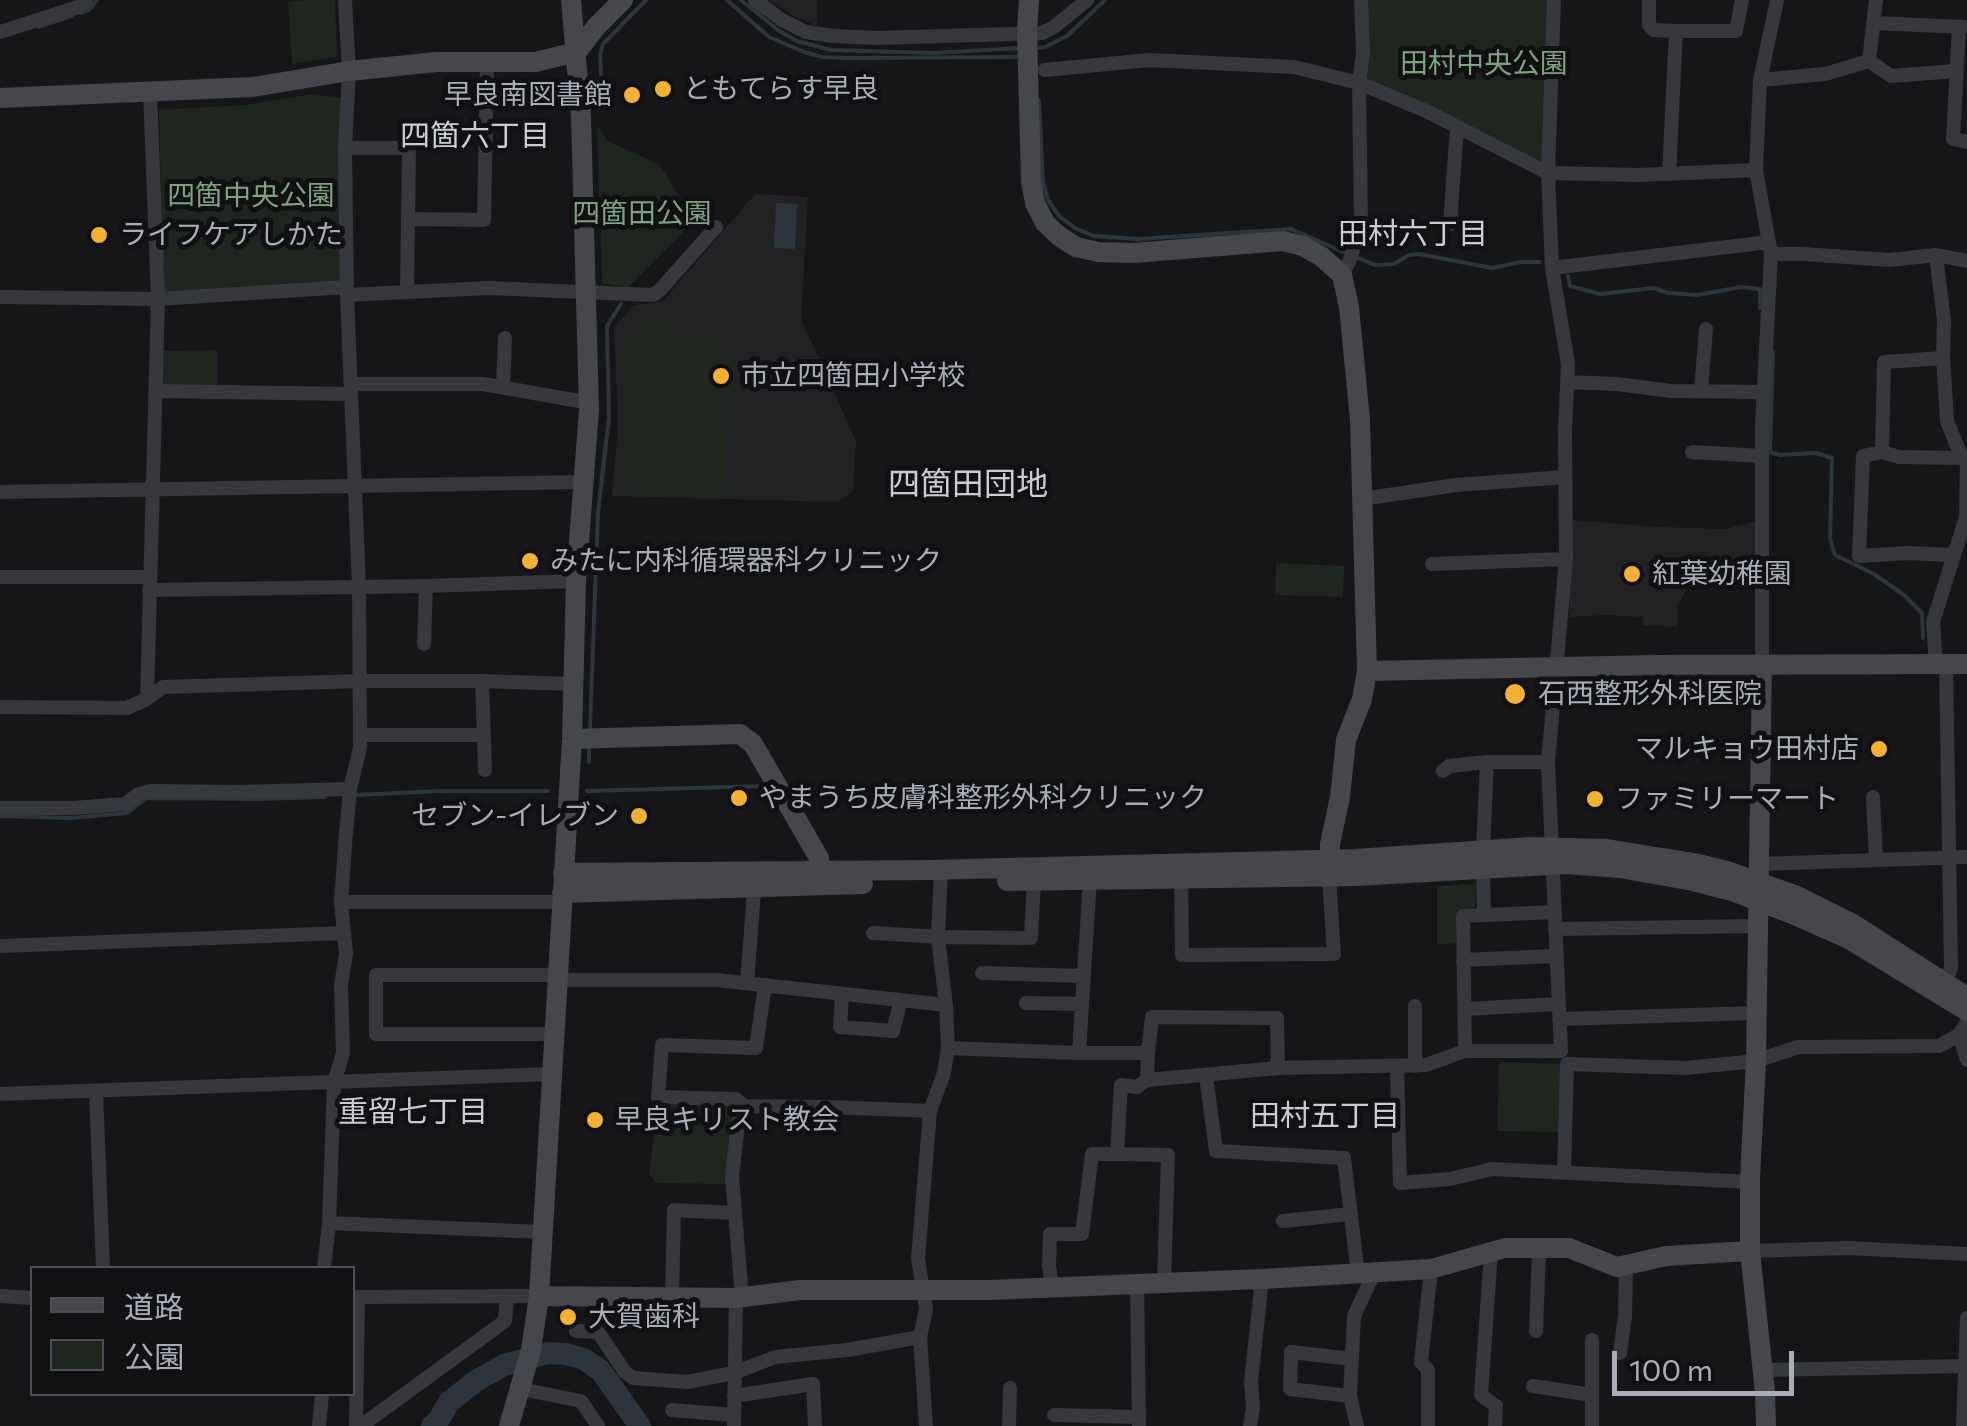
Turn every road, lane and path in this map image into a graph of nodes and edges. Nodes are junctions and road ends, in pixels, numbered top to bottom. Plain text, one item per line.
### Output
1 (86, 0) edge
2 (344, 0) edge
3 (572, 0) edge
4 (623, 0) edge
5 (755, 0) edge
6 (1029, 0) edge
7 (1087, 0) edge
8 (1362, 0) edge
9 (1554, 0) edge
10 (1649, 0) edge
11 (1742, 0) edge
12 (1777, 0) edge
13 (1876, 0) edge
14 (1875, 22) junction
15 (1963, 27) edge
16 (1676, 31) junction
17 (0, 32) edge
18 (577, 52) junction
19 (1031, 55) junction
20 (1869, 60) junction
21 (487, 63) junction
22 (349, 71) junction
23 (1956, 71) junction
24 (1760, 80) junction
25 (1359, 83) junction
26 (150, 92) junction
27 (0, 98) edge
28 (1457, 127) junction
29 (1967, 142) edge
30 (346, 148) junction
31 (1756, 170) junction
32 (1548, 173) junction
33 (1669, 174) junction
34 (408, 219) junction
35 (1450, 224) dead end
36 (716, 227) dead end
37 (1770, 248) junction
38 (1936, 255) junction
39 (1348, 261) junction
40 (1967, 261) edge
41 (1552, 268) junction
42 (347, 291) junction
43 (407, 292) junction
44 (586, 292) junction
45 (0, 297) edge
46 (158, 299) junction
47 (1706, 329) dead end
48 (506, 338) dead end
49 (1943, 358) junction
50 (1567, 382) junction
51 (503, 387) junction
52 (351, 389) junction
53 (156, 391) junction
54 (1701, 391) junction
55 (1764, 392) junction
56 (588, 400) junction
57 (1692, 452) dead end
58 (1882, 452) junction
59 (1762, 456) junction
60 (1962, 458) junction
61 (1565, 477) junction
62 (583, 482) junction
63 (356, 487) junction
64 (154, 489) junction
65 (0, 492) edge
66 (1362, 499) junction
67 (1953, 556) junction
68 (1566, 558) junction
69 (1432, 564) dead end
70 (0, 577) edge
71 (576, 581) junction
72 (149, 583) junction
73 (359, 586) junction
74 (426, 586) junction
75 (424, 644) dead end
76 (1950, 664) edge
77 (1762, 666) junction
78 (1557, 668) junction
79 (1367, 671) junction
80 (482, 681) junction
81 (360, 682) junction
82 (574, 684) junction
83 (147, 699) junction
84 (0, 707) edge
85 (360, 735) junction
86 (484, 735) junction
87 (572, 740) junction
88 (1487, 762) junction
89 (1548, 762) junction
90 (484, 770) dead end
91 (1443, 771) dead end
92 (350, 788) junction
93 (1873, 797) dead end
94 (0, 808) edge
95 (1551, 856) junction
96 (1484, 858) junction
97 (1949, 858) junction
98 (1967, 858) edge
99 (1876, 860) junction
100 (1329, 868) junction
101 (1181, 870) junction
102 (820, 871) junction
103 (940, 876) junction
104 (755, 880) junction
105 (1090, 880) junction
106 (1034, 881) junction
107 (1760, 882) junction
108 (562, 889) junction
109 (342, 902) junction
110 (1554, 912) junction
111 (1484, 914) junction
112 (1759, 926) junction
113 (1555, 928) junction
114 (344, 933) junction
115 (872, 933) dead end
116 (938, 937) junction
117 (0, 946) edge
118 (1556, 956) junction
119 (1463, 960) junction
120 (982, 973) dead end
121 (1084, 976) junction
122 (557, 977) junction
123 (1945, 982) junction
124 (747, 983) junction
125 (765, 985) junction
126 (842, 994) junction
127 (1967, 996) edge
128 (901, 1000) junction
129 (1026, 1003) dead end
130 (1082, 1004) junction
131 (946, 1005) junction
132 (1416, 1006) dead end
133 (1465, 1008) junction
134 (1967, 1011) edge
135 (1558, 1012) junction
136 (1757, 1013) junction
137 (1963, 1029) edge
138 (554, 1034) junction
139 (948, 1048) junction
140 (1465, 1051) junction
141 (1078, 1053) junction
142 (1148, 1053) junction
143 (1756, 1060) junction
144 (1967, 1060) edge
145 (1397, 1066) junction
146 (1415, 1066) junction
147 (1278, 1068) junction
148 (552, 1074) junction
149 (1206, 1076) junction
150 (1147, 1080) junction
151 (334, 1083) junction
152 (96, 1092) junction
153 (0, 1094) edge
154 (744, 1106) junction
155 (930, 1112) junction
156 (1117, 1154) junction
157 (1564, 1172) junction
158 (1750, 1182) junction
159 (734, 1212) junction
160 (1351, 1214) junction
161 (1283, 1221) dead end
162 (329, 1223) junction
163 (542, 1232) junction
164 (1539, 1250) junction
165 (1750, 1250) junction
166 (1491, 1252) junction
167 (1967, 1254) edge
168 (102, 1266) edge
169 (324, 1266) edge
170 (1626, 1266) junction
171 (1431, 1269) junction
172 (1366, 1273) junction
173 (1262, 1278) junction
174 (1164, 1281) junction
175 (1137, 1282) junction
176 (1052, 1286) junction
177 (924, 1292) junction
178 (0, 1296) edge
179 (507, 1296) junction
180 (539, 1296) junction
181 (355, 1297) edge
182 (739, 1297) junction
183 (30, 1298) edge
184 (672, 1298) junction
185 (1967, 1318) edge
186 (576, 1330) dead end
187 (1536, 1331) dead end
188 (920, 1338) junction
189 (1592, 1340) dead end
190 (1620, 1353) dead end
191 (1352, 1359) junction
192 (1966, 1366) edge
193 (526, 1370) junction
194 (1763, 1370) junction
195 (734, 1373) junction
196 (1533, 1386) dead end
197 (1010, 1388) dead end
198 (1592, 1395) junction
199 (322, 1396) edge
200 (734, 1396) junction
201 (1350, 1396) junction
202 (672, 1410) dead end
203 (1054, 1415) dead end
204 (734, 1420) edge
205 (1140, 1421) edge
206 (319, 1426) edge
207 (359, 1426) edge
208 (509, 1426) edge
209 (598, 1426) edge
210 (814, 1426) edge
211 (926, 1426) edge
212 (1009, 1426) edge
213 (1250, 1426) edge
214 (1357, 1426) edge
215 (1428, 1426) edge
216 (1495, 1426) edge
217 (1592, 1426) edge
218 (1766, 1426) edge
219 (1963, 1426) edge

1 - 17 street
2 - 22 street
3 - 18 street
4 - 18 street
5 - 19 street
6 - 19 street
7 - 19 street
8 - 25 street
9 - 32 street
10 - 16 street
11 - 16 street
12 - 24 street
13 - 14 street
14 - 15 street
14 - 20 street
15 - 23 street
16 - 33 street
18 - 21 street
18 - 44 street
19 - 25 street
19 - 39 street
20 - 23 street
20 - 24 street
21 - 22 street
21 - 34 street
22 - 26 street
22 - 30 street
23 - 29 street
24 - 31 street
25 - 28 street
25 - 39 street
26 - 27 street
26 - 46 street
28 - 32 street
28 - 35 street
30 - 34 street
30 - 42 street
31 - 33 street
31 - 37 street
32 - 33 street
32 - 41 street
34 - 43 street
36 - 44 street
37 - 38 street
37 - 41 street
37 - 55 street
38 - 40 street
38 - 49 street
39 - 66 street
41 - 50 street
42 - 43 street
42 - 46 street
42 - 52 street
43 - 44 street
44 - 56 street
45 - 46 street
46 - 53 street
47 - 54 street
48 - 51 street
49 - 58 street
49 - 60 street
50 - 54 street
50 - 61 street
51 - 52 street
51 - 56 street
52 - 53 street
52 - 63 street
53 - 64 street
54 - 55 street
55 - 59 street
56 - 62 street
57 - 59 street
58 - 60 street
58 - 67 street
59 - 77 street
60 - 67 street
61 - 66 street
61 - 68 street
62 - 63 street
62 - 71 street
63 - 64 street
63 - 73 street
64 - 65 street
64 - 72 street
66 - 79 street
67 - 76 street
68 - 69 street
68 - 78 street
70 - 72 street
71 - 74 street
71 - 82 street
72 - 73 street
72 - 83 street
73 - 74 street
73 - 81 street
74 - 75 street
76 - 77 street
76 - 97 street
77 - 78 street
77 - 107 street
78 - 79 street
78 - 89 street
79 - 100 street
80 - 81 street
80 - 82 street
80 - 86 street
81 - 83 street
81 - 85 street
82 - 87 street
83 - 84 street
85 - 86 street
85 - 92 street
86 - 90 street
87 - 102 street
87 - 108 street
88 - 89 street
88 - 91 street
88 - 96 street
89 - 95 street
92 - 94 street
92 - 109 street
93 - 99 street
95 - 96 street
95 - 107 street
95 - 110 street
96 - 100 street
96 - 111 street
97 - 98 street
97 - 99 street
97 - 123 street
99 - 107 street
100 - 101 street
100 - 101 street
101 - 103 street
101 - 105 street
102 - 103 street
102 - 104 street
103 - 104 street
103 - 106 street
103 - 116 street
104 - 108 street
104 - 124 street
105 - 106 street
105 - 121 street
106 - 116 street
107 - 112 street
107 - 123 street
107 - 134 street
108 - 109 street
108 - 122 street
109 - 114 street
110 - 111 street
110 - 113 street
111 - 119 street
112 - 113 street
112 - 136 street
113 - 118 street
114 - 117 street
114 - 151 street
115 - 116 street
116 - 131 street
118 - 119 street
118 - 135 street
119 - 133 street
120 - 121 street
121 - 130 street
122 - 124 street
122 - 138 street
122 - 138 street
123 - 127 street
124 - 125 street
125 - 126 street
125 - 154 street
126 - 128 street
126 - 128 street
128 - 131 street
129 - 130 street
130 - 141 street
131 - 139 street
132 - 146 street
133 - 135 street
133 - 140 street
135 - 136 street
135 - 140 street
136 - 143 street
137 - 143 street
137 - 144 street
138 - 148 street
139 - 141 street
139 - 155 street
140 - 146 street
141 - 142 street
142 - 147 street
142 - 150 street
143 - 157 street
143 - 158 street
145 - 146 street
145 - 147 street
145 - 157 street
147 - 149 street
148 - 151 street
148 - 163 street
149 - 150 street
149 - 160 street
150 - 156 street
151 - 152 street
151 - 162 street
152 - 153 street
152 - 168 street
154 - 155 street
154 - 159 street
155 - 177 street
156 - 174 street
156 - 176 street
157 - 158 street
158 - 165 street
159 - 182 street
159 - 184 street
160 - 161 street
160 - 172 street
162 - 163 street
162 - 169 street
163 - 180 street
164 - 166 street
164 - 170 street
164 - 187 street
165 - 167 street
165 - 170 street
165 - 194 street
166 - 171 street
166 - 216 street
170 - 190 street
171 - 172 street
171 - 215 street
172 - 173 street
172 - 191 street
173 - 174 street
173 - 213 street
174 - 175 street
175 - 176 street
175 - 205 street
176 - 177 street
177 - 182 street
177 - 188 street
178 - 183 street
179 - 180 street
179 - 181 street
179 - 207 street
180 - 184 street
180 - 193 street
181 - 207 street
182 - 184 street
182 - 195 street
185 - 192 street
186 - 195 street
188 - 195 street
188 - 211 street
189 - 198 street
191 - 201 street
191 - 201 street
192 - 194 street
192 - 219 street
193 - 208 street
193 - 209 street
194 - 218 street
195 - 200 street
196 - 198 street
197 - 212 street
198 - 217 street
199 - 206 street
200 - 204 street
200 - 210 street
201 - 214 street
202 - 204 street
203 - 205 street

